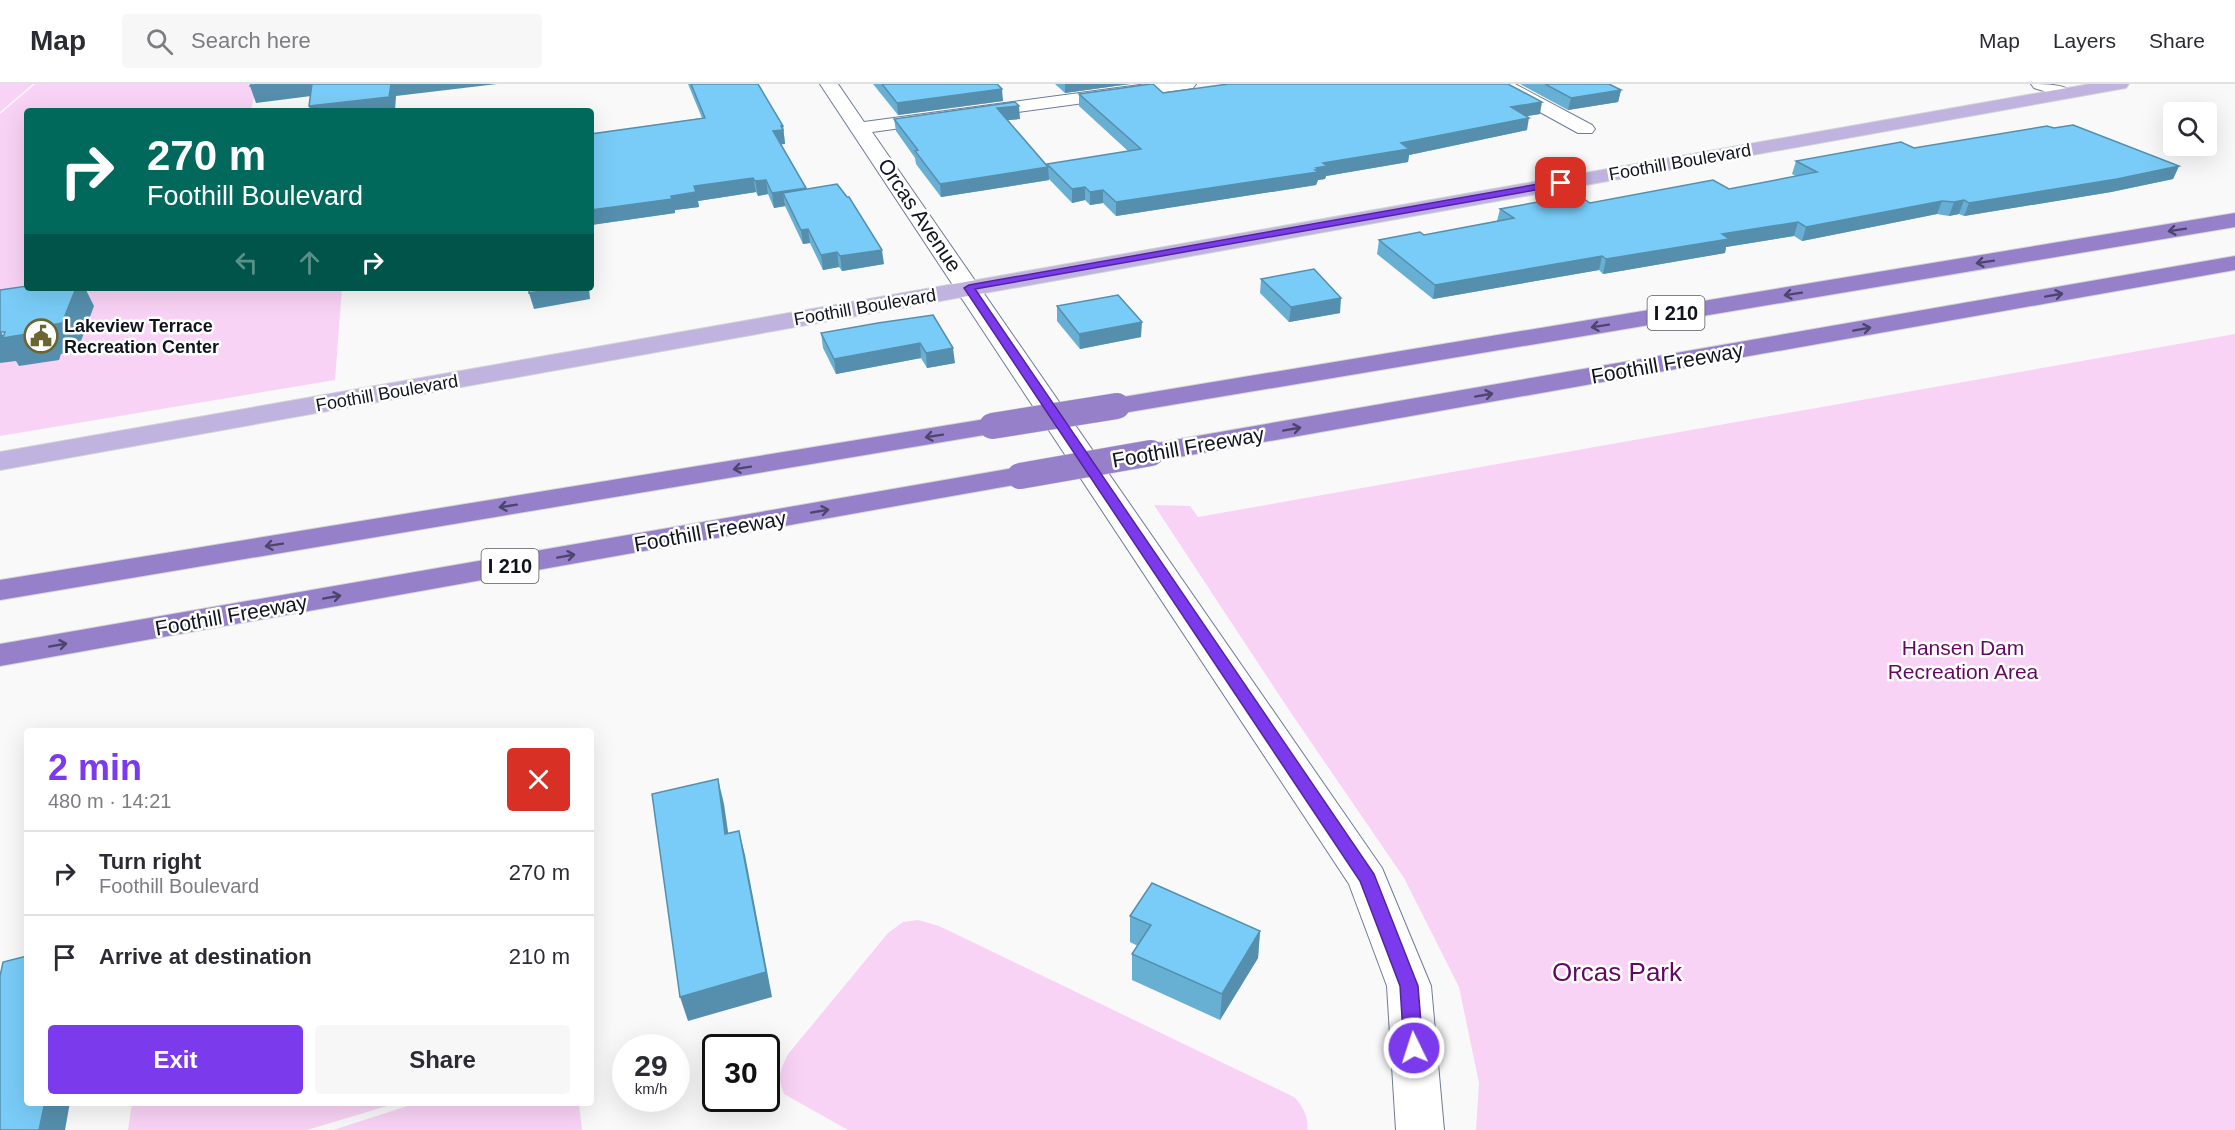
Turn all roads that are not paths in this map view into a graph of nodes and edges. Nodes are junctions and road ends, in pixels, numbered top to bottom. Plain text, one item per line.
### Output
1 (829, 84) edge
2 (1187, 84) edge
3 (1502, 84) edge
4 (2040, 84) edge
5 (2120, 84) edge
6 (2066, 93) junction
7 (859, 128) junction
8 (1585, 129) dead end
9 (2235, 220) edge
10 (2235, 263) edge
11 (969, 288) junction
12 (0, 461) edge
13 (0, 590) edge
14 (0, 655) edge
15 (1420, 1130) edge

1 - 7 street, Orcas Avenue
2 - 7 street
3 - 8 street
4 - 6 street
5 - 6 main road, Foothill Boulevard
6 - 11 main road, Foothill Boulevard
7 - 11 street, Orcas Avenue
9 -> 13 highway, I 210, bridge
14 -> 10 highway, Foothill Freeway / I 210, bridge
11 - 12 main road, Foothill Boulevard
11 - 15 street, Orcas Avenue

